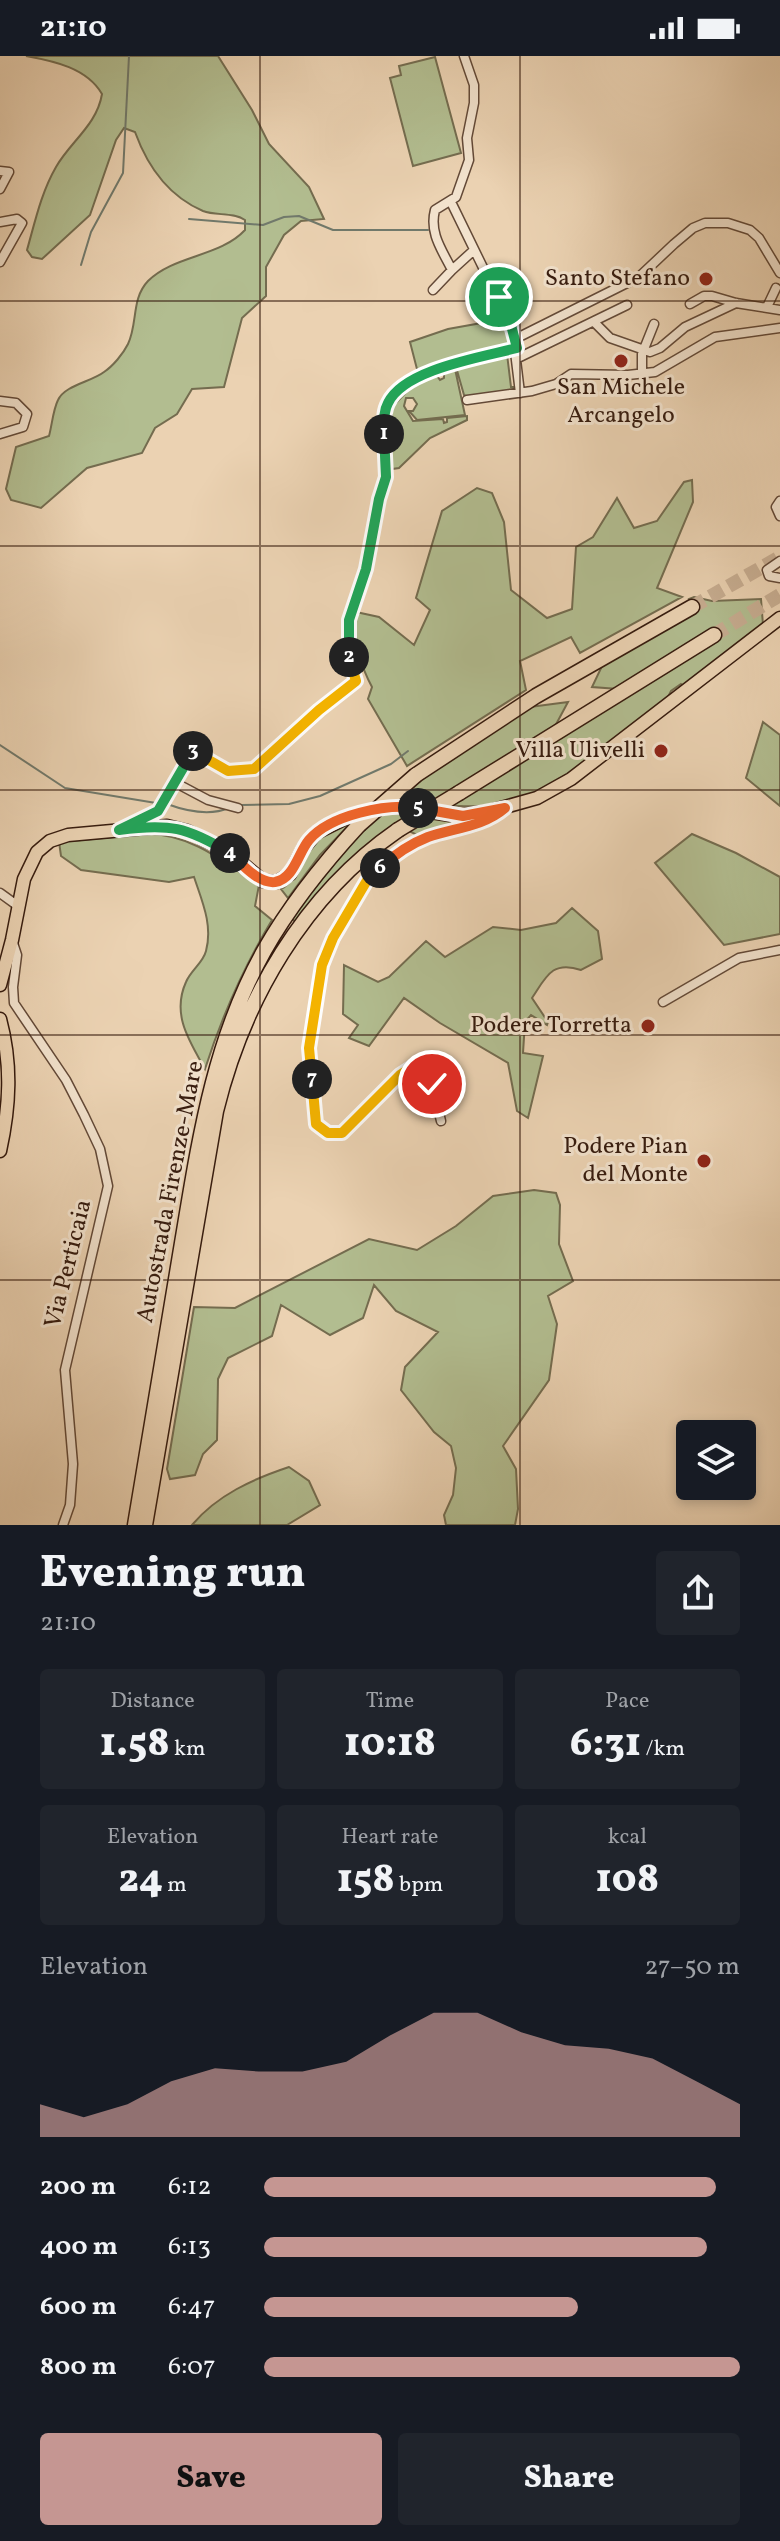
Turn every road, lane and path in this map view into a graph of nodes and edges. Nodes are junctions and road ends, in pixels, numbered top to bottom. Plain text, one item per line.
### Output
1 (464, 56) edge
2 (0, 171) edge
3 (0, 189) edge
4 (451, 202) junction
5 (0, 222) edge
6 (474, 250) junction
7 (0, 262) edge
8 (452, 270) junction
9 (780, 273) edge
10 (776, 288) dead end
11 (433, 290) dead end
12 (736, 303) junction
13 (690, 304) dead end
14 (627, 305) dead end
15 (767, 307) junction
16 (780, 310) edge
17 (594, 322) junction
18 (654, 324) dead end
19 (780, 328) edge
20 (516, 349) junction
21 (643, 350) junction
22 (642, 374) junction
23 (520, 393) junction
24 (467, 400) dead end
25 (0, 401) edge
26 (0, 434) edge
27 (780, 501) edge
28 (780, 516) edge
29 (780, 561) edge
30 (780, 578) edge
31 (692, 607) tunnel mouth
32 (780, 618) edge
33 (714, 635) tunnel mouth
34 (174, 782) junction
35 (238, 808) dead end
36 (505, 808) junction
37 (119, 830) junction
38 (0, 893) edge
39 (18, 906) junction
40 (12, 940) junction
41 (780, 950) edge
42 (0, 985) edge
43 (663, 1002) dead end
44 (0, 1019) edge
45 (441, 1121) dead end
46 (0, 1151) edge
47 (63, 1525) edge
48 (135, 1525) edge
49 (145, 1525) edge

1 - 4 street
2 - 3 street
4 - 6 street
4 - 8 street
5 - 7 street
6 - 8 street
6 - 20 street
8 - 11 street
9 - 20 street
10 - 15 street
12 - 13 street
12 - 15 street
12 - 21 street
14 - 17 street
15 - 16 street
17 - 20 street
17 - 21 street
18 - 21 street
19 - 22 street
20 - 23 street
20 - 34 street
21 - 22 street
22 - 23 street
23 - 24 street
25 - 26 street
27 - 28 street
29 - 30 street
31 - 48 highway, Autostrada Firenze-Mare, bridge
32 - 36 main road
33 - 49 highway, Autostrada Firenze-Mare, bridge
34 - 35 street
34 - 37 street
36 - 37 main road
36 - 45 street
37 - 39 main road
38 - 39 street
39 - 40 main road
40 - 42 main road
40 - 47 street, Via Perticaia
41 - 43 street
44 - 46 main road

